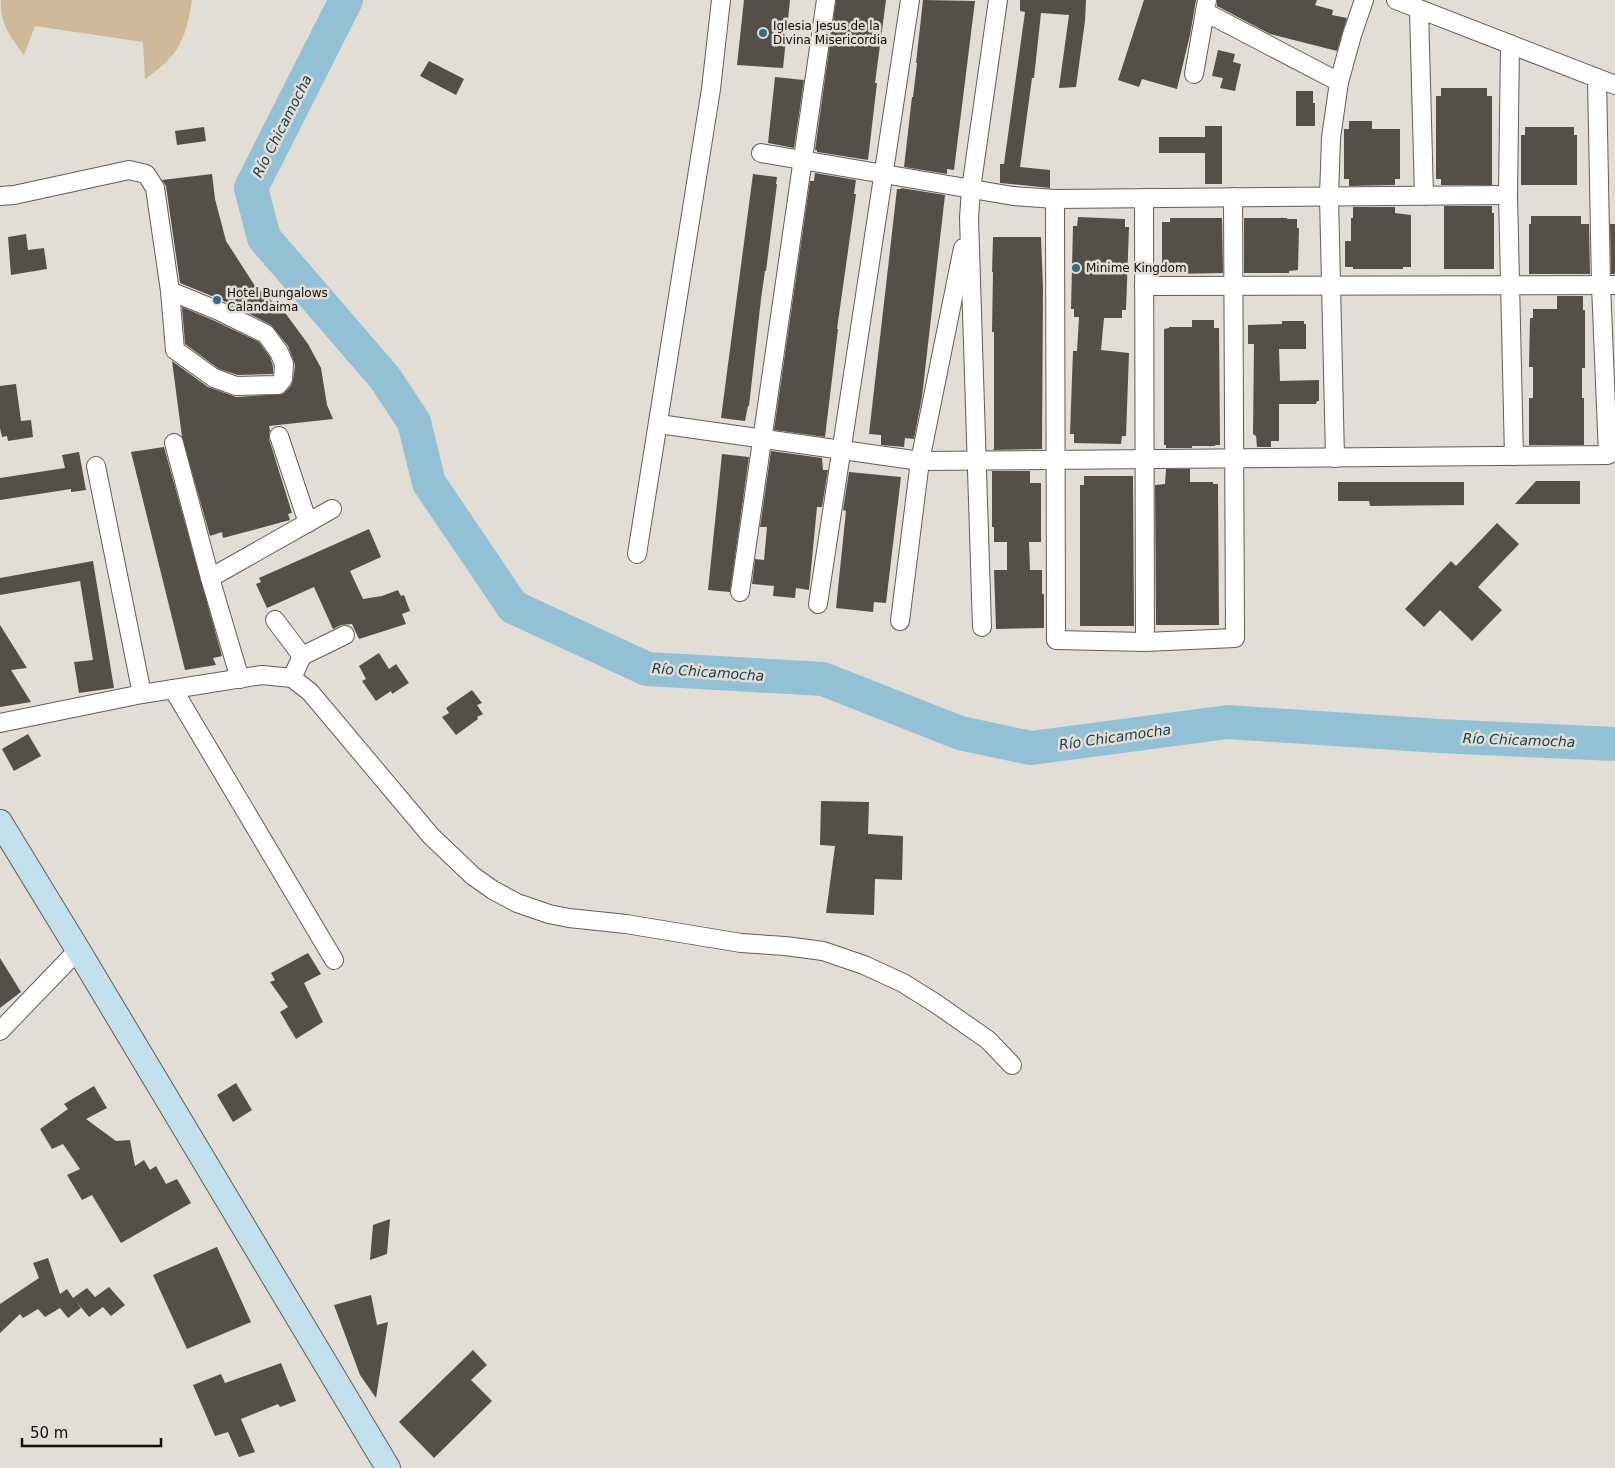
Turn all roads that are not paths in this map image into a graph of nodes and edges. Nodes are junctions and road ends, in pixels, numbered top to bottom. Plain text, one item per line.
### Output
1 (721, 0) edge
2 (826, 0) edge
3 (910, 0) edge
4 (998, 0) edge
5 (1364, 0) edge
6 (1396, 0) edge
7 (1206, 6) edge
8 (1419, 9) junction
9 (1510, 44) junction
10 (1194, 74) dead end
11 (1597, 78) junction
12 (1339, 82) junction
13 (1615, 85) edge
14 (761, 153) dead end
15 (802, 160) junction
16 (884, 174) junction
17 (971, 189) junction
18 (1508, 195) junction
19 (0, 196) edge
20 (1329, 196) junction
21 (1424, 196) junction
22 (1233, 197) junction
23 (1055, 198) junction
24 (1144, 198) junction
25 (969, 218) junction
26 (1331, 285) junction
27 (1510, 285) junction
28 (1608, 285) edge
29 (1144, 286) junction
30 (1233, 286) junction
31 (170, 291) junction
32 (659, 424) junction
33 (278, 436) dead end
34 (763, 439) junction
35 (174, 443) dead end
36 (842, 450) junction
37 (1514, 456) junction
38 (1335, 458) junction
39 (1145, 459) junction
40 (1234, 459) junction
41 (977, 460) junction
42 (1055, 460) junction
43 (920, 461) junction
44 (96, 466) dead end
45 (332, 509) dead end
46 (308, 523) junction
47 (637, 554) dead end
48 (210, 578) junction
49 (740, 592) dead end
50 (818, 604) dead end
51 (275, 620) dead end
52 (900, 621) dead end
53 (982, 627) dead end
54 (345, 635) dead end
55 (1145, 642) junction
56 (302, 656) junction
57 (292, 678) junction
58 (240, 679) junction
59 (173, 689) junction
60 (142, 694) junction
61 (0, 723) edge
62 (0, 822) edge
63 (6, 847) edge
64 (78, 950) junction
65 (334, 960) dead end
66 (0, 1030) edge
67 (1012, 1065) dead end
68 (388, 1468) edge

1 - 32 street
2 - 15 street
3 - 16 street
4 - 17 street
5 - 12 street
6 - 8 street
7 - 10 street
7 - 12 street
8 - 9 street
8 - 21 street
9 - 11 street
9 - 18 street
11 - 13 street
11 - 28 street
12 - 20 street
14 - 15 street
15 - 16 street
15 - 34 street
16 - 17 street
16 - 36 street
17 - 23 street
17 - 25 street
18 - 21 street
18 - 27 street
19 - 31 street
20 - 21 street
20 - 22 street
20 - 26 street
22 - 24 street
22 - 30 street
23 - 24 street
23 - 42 street
24 - 29 street
25 - 41 street
25 - 43 street
26 - 27 street
26 - 30 street
26 - 38 street
27 - 28 street
27 - 37 street
28 - 37 street
29 - 30 street
29 - 39 street
30 - 40 street
31 - 31 street
32 - 34 street
32 - 47 street
33 - 46 street
34 - 36 street
34 - 49 street
35 - 48 street
36 - 43 street
36 - 50 street
37 - 38 street
38 - 40 street
39 - 40 street
39 - 42 street
39 - 55 street
40 - 55 street
41 - 42 street
41 - 43 street
41 - 53 street
42 - 55 street
43 - 52 street
44 - 60 street
45 - 46 street
46 - 48 street
48 - 58 street
51 - 56 street
54 - 56 street
56 - 57 street
57 - 58 street
57 - 67 street
58 - 59 street
59 - 60 street
59 - 65 street
60 - 61 street
62 - 63 main road
63 - 64 main road
64 - 66 street
64 - 68 main road

